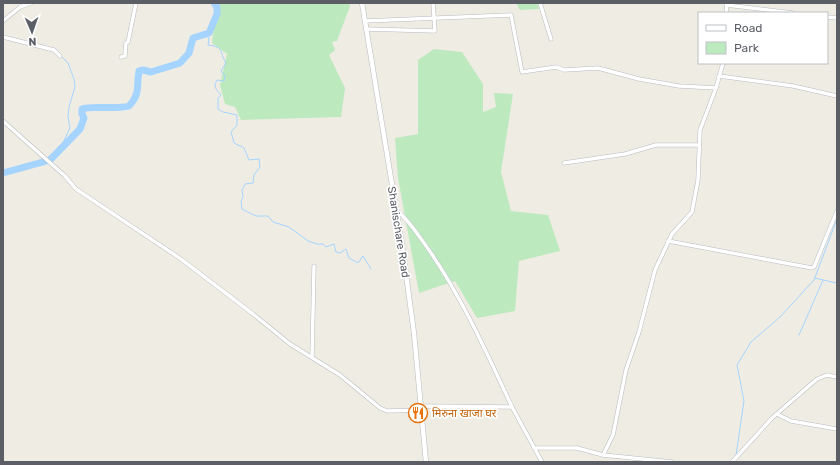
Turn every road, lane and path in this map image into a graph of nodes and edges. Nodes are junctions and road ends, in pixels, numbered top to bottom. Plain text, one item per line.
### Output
1 (31, 3) edge
2 (136, 3) edge
3 (362, 3) edge
4 (433, 3) edge
5 (540, 3) edge
6 (727, 4) edge
7 (786, 12) edge
8 (434, 18) junction
9 (3, 21) edge
10 (365, 21) junction
11 (366, 30) junction
12 (3, 37) edge
13 (551, 39) dead end
14 (60, 56) dead end
15 (121, 57) dead end
16 (723, 64) edge
17 (719, 76) junction
18 (716, 88) junction
19 (837, 96) edge
20 (3, 121) edge
21 (699, 145) junction
22 (564, 163) dead end
23 (395, 210) junction
24 (837, 211) edge
25 (668, 241) junction
26 (314, 266) dead end
27 (312, 357) junction
28 (837, 377) edge
29 (512, 407) junction
30 (422, 408) junction
31 (777, 414) junction
32 (837, 429) edge
33 (534, 448) junction
34 (603, 455) junction
35 (426, 462) edge
36 (542, 462) edge
37 (672, 462) edge
38 (732, 462) edge

1 - 9 street
2 - 15 street
3 - 10 street, Shanischare Road
4 - 8 street
5 - 13 street
6 - 7 street
8 - 10 street
8 - 11 street
8 - 18 street
10 - 11 street, Shanischare Road
11 - 23 street, Shanischare Road
12 - 14 street
16 - 17 street
17 - 18 street
17 - 19 street
18 - 21 street
20 - 27 street
21 - 22 street
21 - 25 street
23 - 29 street
23 - 30 street, Shanischare Road
24 - 25 street
25 - 34 street
26 - 27 street
27 - 30 street
28 - 31 street
29 - 30 street
29 - 33 street
30 - 35 street, Shanischare Road
31 - 32 street
31 - 38 street
33 - 34 street
33 - 36 street
34 - 37 street

